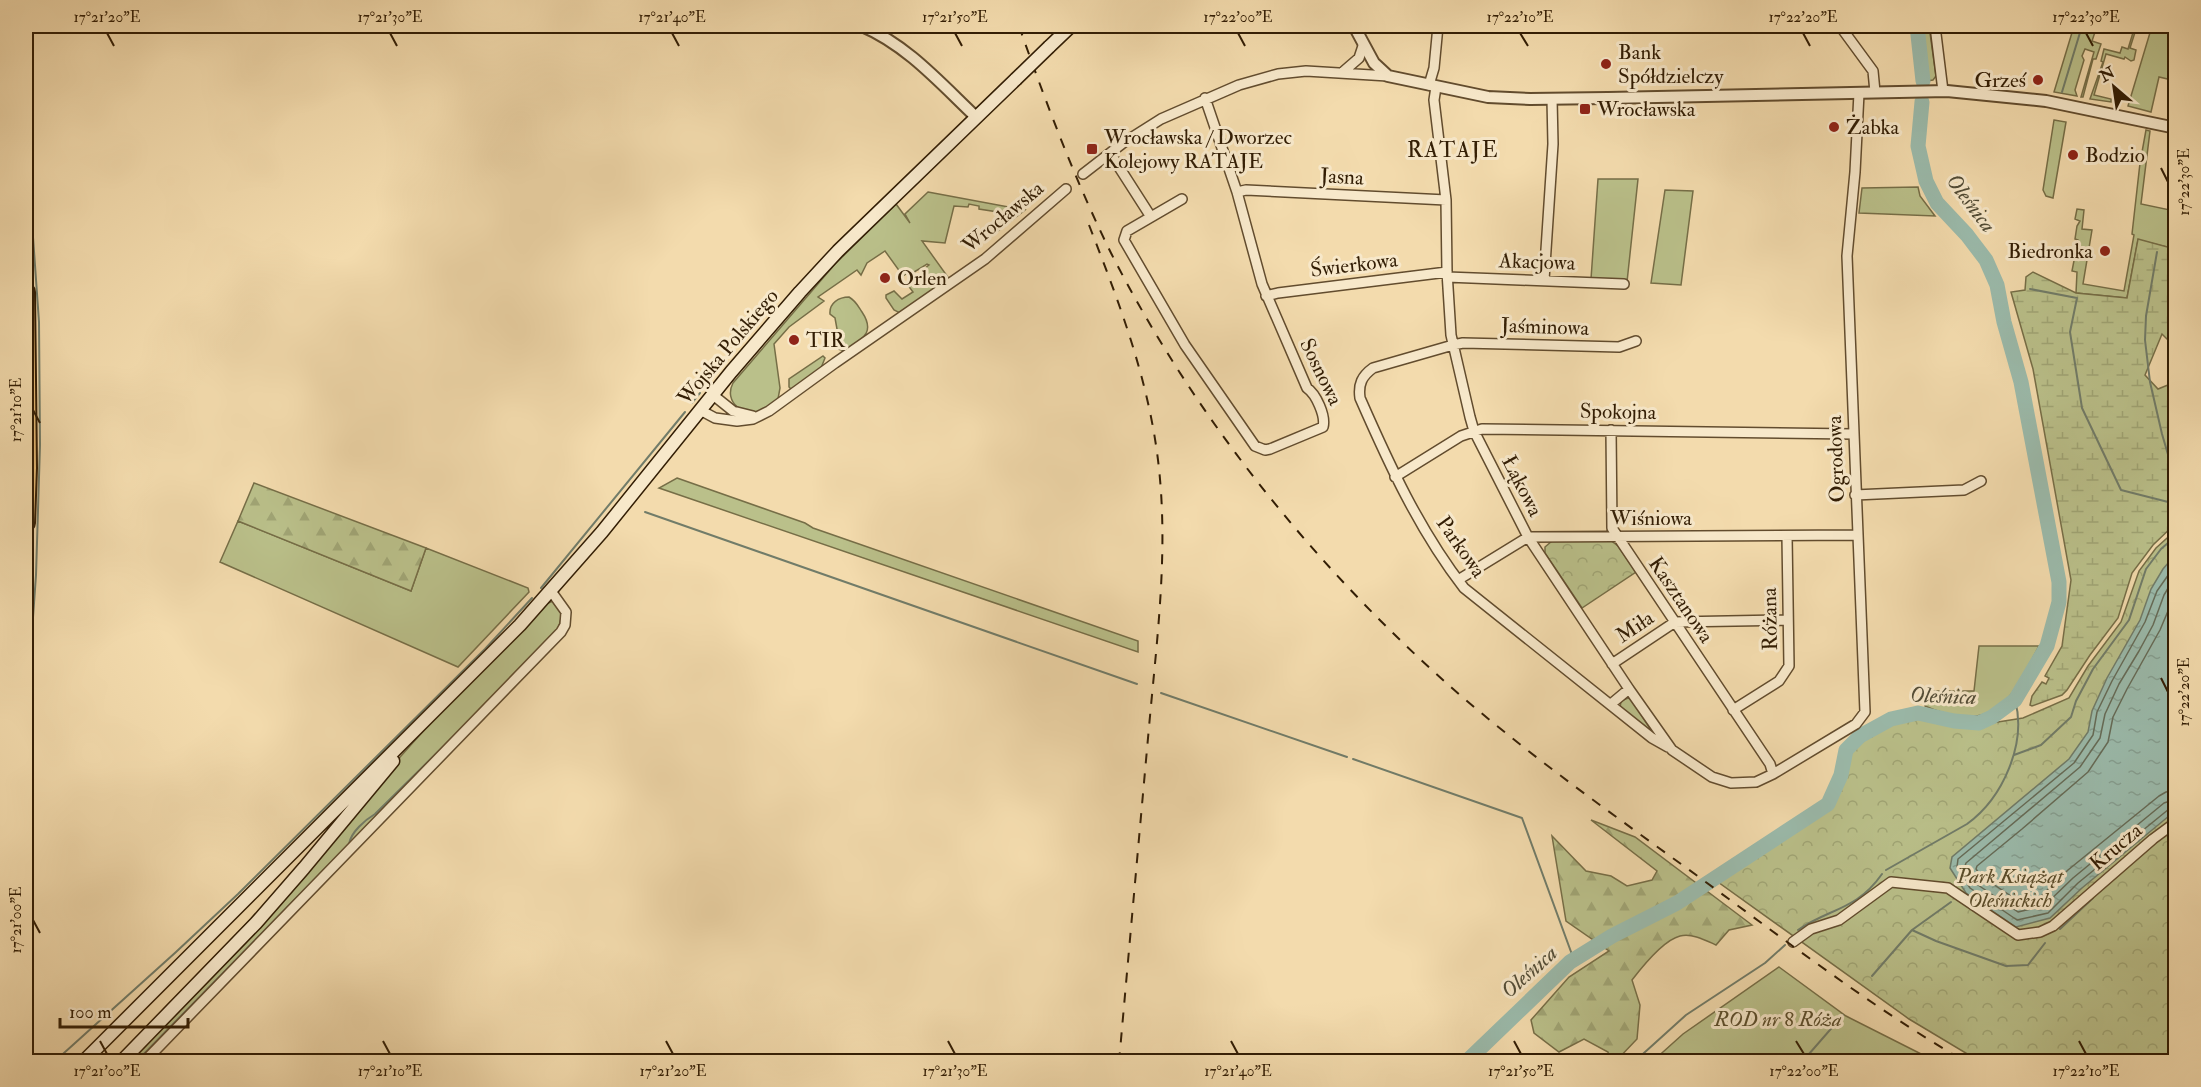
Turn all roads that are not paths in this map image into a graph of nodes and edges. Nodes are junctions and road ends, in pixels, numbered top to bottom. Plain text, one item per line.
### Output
1 (862, 26) edge
2 (1071, 26) edge
3 (1354, 26) edge
4 (1438, 26) edge
5 (1840, 26) edge
6 (1935, 26) edge
7 (1363, 46) junction
8 (1344, 71) junction
9 (1388, 76) junction
10 (1433, 86) junction
11 (1943, 91) junction
12 (1875, 92) junction
13 (1858, 93) junction
14 (1205, 98) junction
15 (1552, 99) junction
16 (976, 117) junction
17 (2175, 128) edge
18 (1110, 153) junction
19 (1083, 174) dead end
20 (1066, 189) dead end
21 (1237, 192) junction
22 (1182, 199) dead end
23 (1446, 200) junction
24 (1151, 217) junction
25 (1447, 275) junction
26 (1544, 280) junction
27 (1624, 284) dead end
28 (26, 292) edge
29 (1266, 296) junction
30 (1636, 341) dead end
31 (1453, 345) junction
32 (713, 395) junction
33 (700, 410) junction
34 (758, 417) junction
35 (1611, 430) junction
36 (1474, 431) junction
37 (1853, 434) junction
38 (1395, 477) junction
39 (1981, 481) dead end
40 (1855, 495) junction
41 (26, 523) edge
42 (1857, 535) junction
43 (1616, 536) junction
44 (1787, 536) junction
45 (1528, 537) junction
46 (1458, 580) junction
47 (551, 591) junction
48 (1787, 620) junction
49 (1675, 622) junction
50 (1612, 664) junction
51 (1629, 689) junction
52 (1611, 704) junction
53 (1733, 710) junction
54 (434, 712) junction
55 (1672, 750) junction
56 (1773, 774) junction
57 (2175, 822) edge
58 (1793, 942) dead end
59 (84, 1062) edge
60 (122, 1062) edge
61 (144, 1062) edge

1 - 16 street
2 - 16 main road, Wojska Polskiego, bridge
3 - 7 street
4 - 10 street, Łąkowa
5 - 12 street
6 - 11 street
7 - 8 street
7 - 9 street
8 - 9 street
8 - 14 street
9 - 10 street
10 - 15 street
10 - 23 street, Łąkowa
11 - 12 street
11 - 17 street
12 - 13 street
13 - 15 street
13 - 37 street, Ogrodowa
14 - 18 street
14 - 21 street, Sosnowa
15 - 26 street
16 - 32 main road, Wojska Polskiego
18 - 19 street
18 - 24 street
20 - 34 street, Wrocławska
21 - 23 street, Jasna
21 - 29 street, Sosnowa
22 - 24 street, Sosnowa
23 - 25 street, Łąkowa
24 - 29 street, Sosnowa
25 - 26 street, Akacjowa
25 - 29 street, Świerkowa
25 - 31 street, Łąkowa
26 - 27 street, Akacjowa
28 - 41 highway
30 - 31 street, Jaśminowa
31 - 36 street, Łąkowa
31 - 38 street, Parkowa
32 - 33 main road, Wojska Polskiego
32 - 34 street
33 - 34 street, Wrocławska
33 - 47 main road, Wojska Polskiego
35 - 36 street, Spokojna
35 - 37 street, Spokojna
35 - 43 street, Kasztanowa
36 - 38 street, Spokojna
36 - 45 street, Łąkowa
37 - 40 street, Ogrodowa
38 - 46 street, Parkowa
39 - 40 street
40 - 42 street, Ogrodowa
42 - 44 street, Wiśniowa
42 - 56 street, Ogrodowa
43 - 44 street, Wiśniowa
43 - 45 street, Wiśniowa
43 - 49 street, Kasztanowa
44 - 48 street, Różana
45 - 46 street
45 - 50 street, Łąkowa
46 - 52 street, Parkowa
47 - 54 main road, Wojska Polskiego
47 - 61 street
48 - 49 street, Miła
48 - 53 street, Różana
49 - 50 street, Miła
49 - 53 street, Kasztanowa
50 - 51 street, Łąkowa
51 - 52 street
51 - 55 street, Łąkowa
52 - 55 street, Parkowa
53 - 56 street, Kasztanowa
54 - 59 main road
54 - 60 main road
55 - 56 street, Łąkowa
57 - 58 street, Krucza

